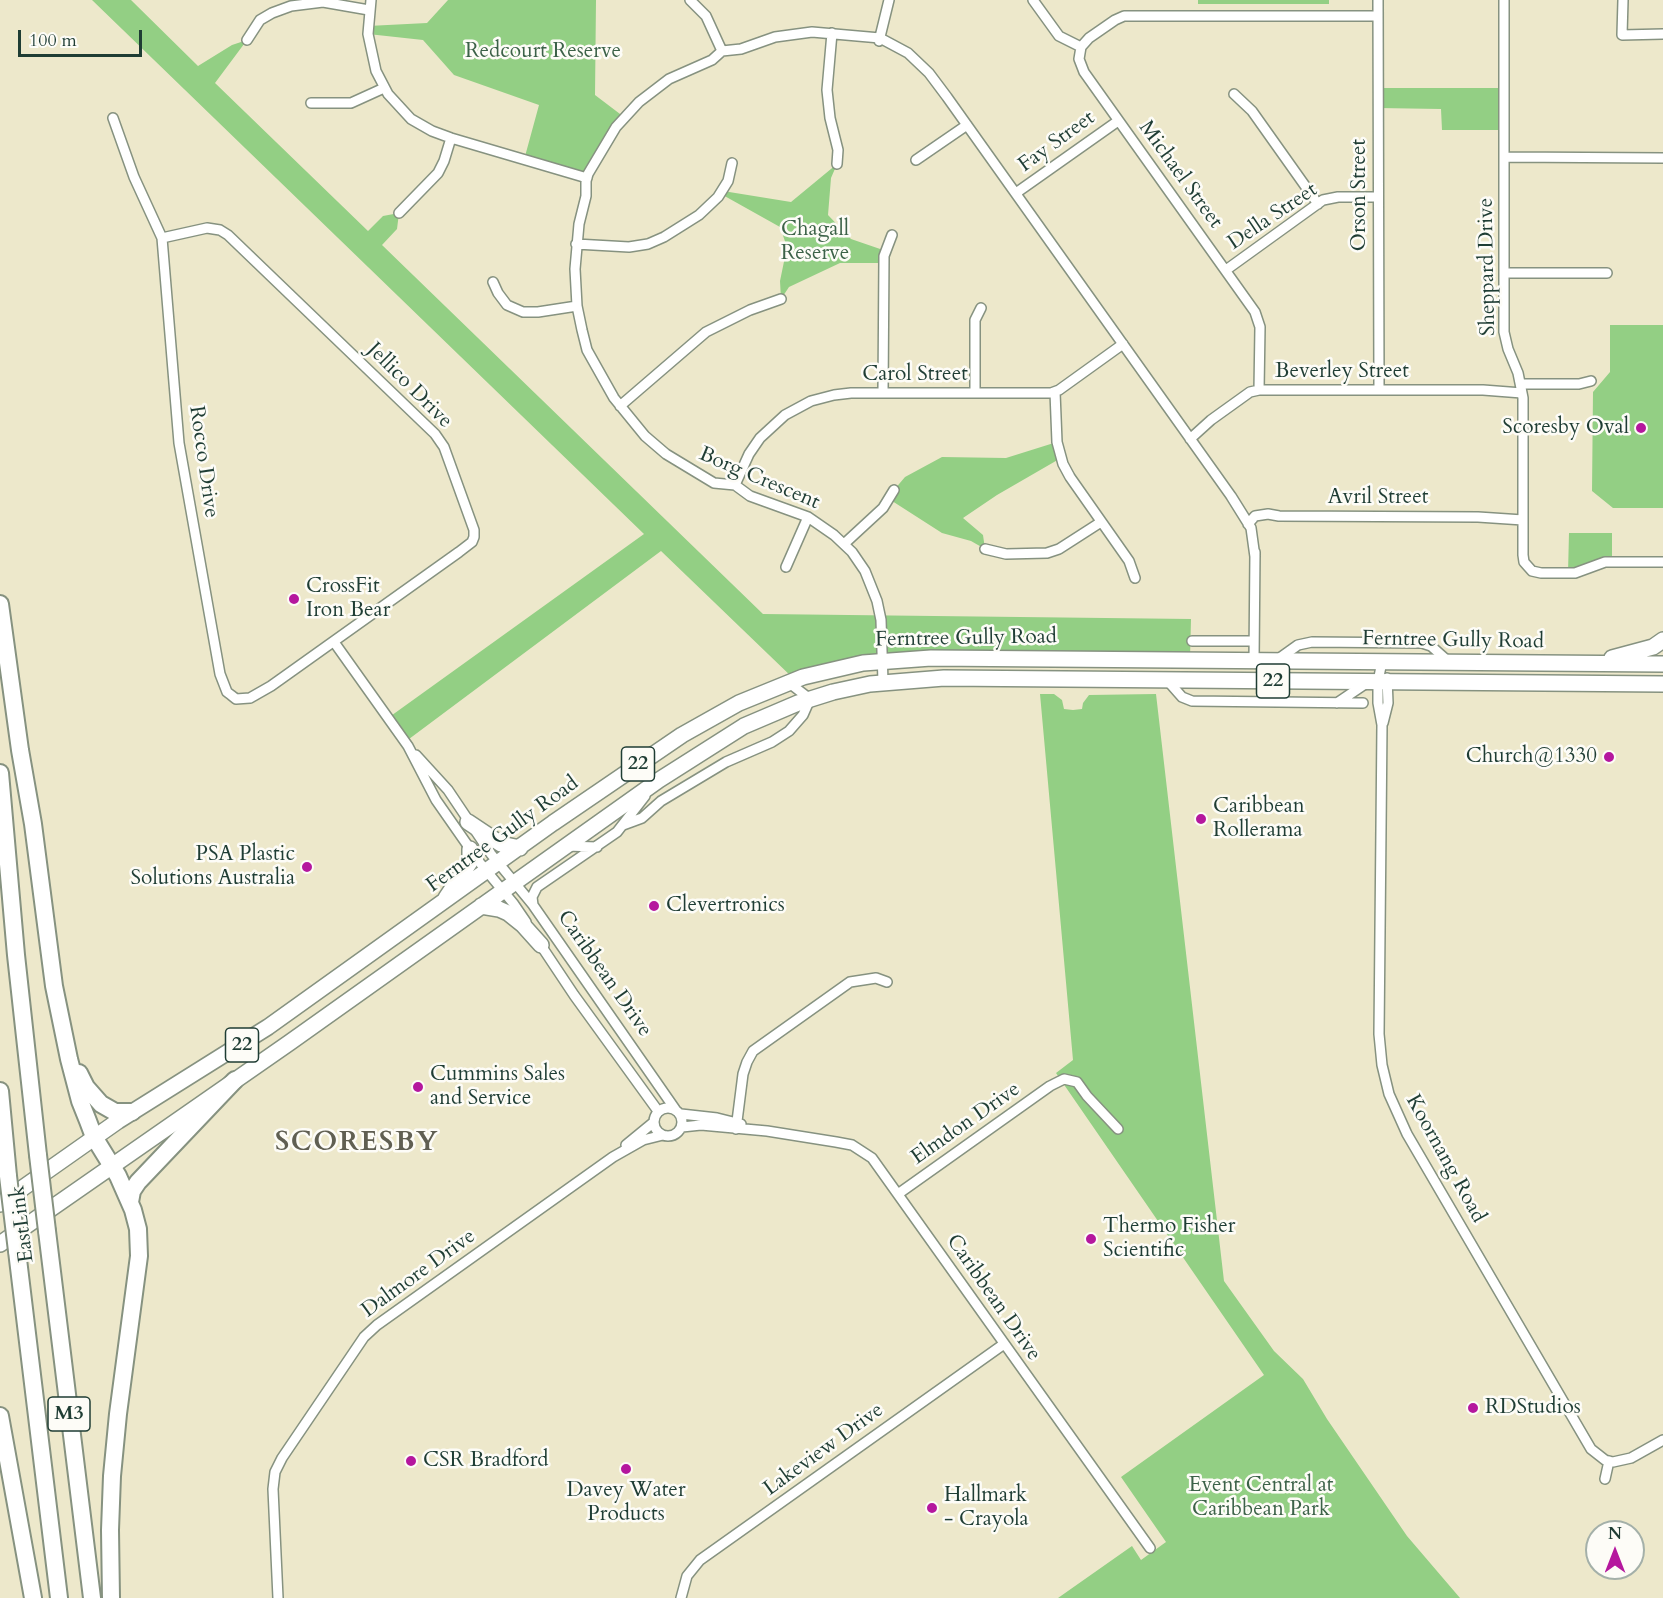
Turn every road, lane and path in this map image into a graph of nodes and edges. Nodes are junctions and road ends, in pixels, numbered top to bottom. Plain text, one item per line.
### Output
1 (371, 0) edge
2 (690, 0) edge
3 (889, 0) edge
4 (1033, 0) edge
5 (1378, 0) edge
6 (1504, 0) edge
7 (1623, 0) edge
8 (369, 10) junction
9 (1378, 16) junction
10 (832, 33) junction
11 (1663, 34) edge
12 (247, 39) dead end
13 (879, 41) junction
14 (1081, 46) junction
15 (722, 51) junction
16 (384, 88) junction
17 (1234, 94) dead end
18 (311, 103) dead end
19 (113, 117) dead end
20 (1119, 121) junction
21 (967, 125) junction
22 (451, 138) junction
23 (1505, 157) junction
24 (1663, 158) edge
25 (916, 160) dead end
26 (732, 164) dead end
27 (837, 164) dead end
28 (587, 178) junction
29 (1016, 193) junction
30 (1378, 197) junction
31 (1318, 204) junction
32 (399, 213) dead end
33 (892, 235) dead end
34 (162, 238) junction
35 (576, 244) junction
36 (1226, 270) junction
37 (1505, 273) junction
38 (1607, 273) dead end
39 (493, 282) dead end
40 (781, 299) dead end
41 (577, 306) junction
42 (981, 308) dead end
43 (1123, 344) junction
44 (1591, 381) dead end
45 (1522, 388) junction
46 (1259, 390) junction
47 (1378, 390) junction
48 (1055, 392) junction
49 (883, 393) junction
50 (975, 393) junction
51 (620, 406) junction
52 (1189, 436) junction
53 (735, 485) junction
54 (894, 490) dead end
55 (808, 517) junction
56 (1523, 517) junction
57 (1101, 522) junction
58 (1251, 522) junction
59 (844, 544) junction
60 (985, 549) dead end
61 (1663, 562) edge
62 (786, 567) dead end
63 (1136, 578) dead end
64 (0, 604) edge
65 (1663, 640) edge
66 (1192, 641) dead end
67 (1254, 641) junction
68 (334, 642) junction
69 (1663, 651) edge
70 (1254, 660) junction
71 (1277, 660) junction
72 (882, 661) junction
73 (1382, 661) junction
74 (1449, 662) junction
75 (1580, 663) junction
76 (1663, 665) edge
77 (1167, 680) junction
78 (788, 682) junction
79 (883, 682) junction
80 (1378, 682) junction
81 (1663, 684) edge
82 (810, 699) junction
83 (1337, 703) junction
84 (1363, 703) dead end
85 (408, 746) junction
86 (0, 773) edge
87 (659, 780) junction
88 (468, 822) junction
89 (623, 825) junction
90 (565, 846) junction
91 (597, 847) junction
92 (520, 848) junction
93 (470, 849) junction
94 (493, 868) junction
95 (508, 886) junction
96 (533, 904) junction
97 (441, 905) junction
98 (481, 906) junction
99 (541, 945) junction
100 (887, 982) dead end
101 (66, 1042) junction
102 (235, 1080) junction
103 (0, 1091) edge
104 (678, 1111) junction
105 (132, 1112) junction
106 (658, 1112) junction
107 (654, 1122) junction
108 (736, 1126) junction
109 (682, 1127) junction
110 (1118, 1129) dead end
111 (663, 1135) junction
112 (94, 1137) junction
113 (613, 1156) junction
114 (111, 1165) junction
115 (898, 1194) junction
116 (130, 1202) junction
117 (0, 1204) edge
118 (0, 1244) edge
119 (1004, 1344) junction
120 (0, 1416) edge
121 (1663, 1440) edge
122 (1609, 1461) junction
123 (1605, 1479) dead end
124 (1150, 1548) dead end
125 (33, 1598) edge
126 (59, 1598) edge
127 (92, 1598) edge
128 (111, 1598) edge
129 (278, 1598) edge
130 (681, 1598) edge

1 - 8 street
2 - 15 street
3 - 13 street
4 - 14 street
5 - 9 street, Orson Street
6 - 23 street, Sheppard Drive
7 - 11 street
8 - 12 street
8 - 16 street
9 - 14 street
9 - 30 street, Orson Street
10 - 13 street, Borg Crescent
10 - 15 street, Borg Crescent
10 - 27 street
13 - 21 street, Borg Crescent
14 - 20 street, Michael Street
15 - 28 street, Borg Crescent
16 - 18 street
16 - 22 street
17 - 31 street
19 - 34 street, Rocco Drive
20 - 29 street, Fay Street
20 - 36 street, Michael Street
21 - 25 street
21 - 29 street, Borg Crescent
22 - 28 street
22 - 32 street
23 - 24 street
23 - 37 street, Sheppard Drive
26 - 35 street
28 - 35 street, Borg Crescent
29 - 43 street, Borg Crescent
30 - 31 street, Della Street
30 - 47 street, Orson Street
31 - 36 street, Della Street
33 - 49 street
34 - 68 street, Rocco Drive
34 - 68 street, Jellico Drive
35 - 41 street, Borg Crescent
36 - 46 street, Michael Street
37 - 38 street
37 - 45 street, Sheppard Drive
39 - 41 street
40 - 51 street
41 - 51 street, Borg Crescent
42 - 50 street
43 - 48 street
43 - 52 street, Borg Crescent
44 - 45 street, Beverley Street
45 - 47 street, Beverley Street
45 - 56 street, Sheppard Drive
46 - 47 street, Beverley Street
46 - 52 street, Beverley Street
48 - 50 street, Carol Street
48 - 57 street
49 - 50 street, Carol Street
49 - 53 street, Carol Street
51 - 53 street, Borg Crescent
52 - 58 street, Borg Crescent
53 - 55 street, Borg Crescent
54 - 59 street
55 - 59 street, Borg Crescent
55 - 62 street
56 - 58 street, Avril Street
56 - 61 street, Sheppard Drive
57 - 60 street
57 - 63 street
58 - 67 street, Borg Crescent
59 - 72 street, Borg Crescent
64 - 101 highway
65 - 75 main road
66 - 67 street
67 - 70 street, Borg Crescent
68 - 85 street
69 - 76 street
70 - 71 main road, Ferntree Gully Road / 22
70 - 72 main road, Ferntree Gully Road / 22
71 - 73 main road, Ferntree Gully Road / 22
71 - 74 street
72 - 78 main road, Ferntree Gully Road / 22
72 - 79 street, Borg Crescent
73 - 74 main road, Ferntree Gully Road / 22
73 - 80 street, Koornang Road
74 - 75 main road, Ferntree Gully Road / 22
75 - 76 main road, Ferntree Gully Road / 22
77 - 79 main road, Ferntree Gully Road / 22
77 - 80 main road, Ferntree Gully Road / 22
77 - 83 street
78 - 82 street
78 - 92 main road, Ferntree Gully Road / 22
79 - 82 main road, Ferntree Gully Road / 22
80 - 81 main road, Ferntree Gully Road / 22
80 - 83 street, Ferntree Gully Road
80 - 122 street, Koornang Road
82 - 87 main road, Ferntree Gully Road / 22
82 - 89 street
83 - 84 street
85 - 88 street
85 - 93 street
86 - 127 highway, EastLink / M3, bridge
87 - 89 street
87 - 90 main road, Ferntree Gully Road / 22
88 - 92 main road
88 - 94 street
89 - 91 street
90 - 91 street
90 - 95 main road, Ferntree Gully Road / 22
91 - 96 street
92 - 94 main road, Ferntree Gully Road / 22
93 - 94 street
93 - 97 main road
94 - 95 street
94 - 95 street, Caribbean Drive
94 - 97 main road, Ferntree Gully Road / 22
95 - 96 street, Caribbean Drive
95 - 98 main road, Ferntree Gully Road / 22
95 - 99 street, Caribbean Drive
96 - 104 street, Caribbean Drive
97 - 105 main road, Ferntree Gully Road / 22
98 - 99 main road
98 - 102 main road, Ferntree Gully Road / 22
99 - 106 street, Caribbean Drive
100 - 108 street
101 - 105 highway
101 - 112 highway
102 - 114 main road, Ferntree Gully Road / 22
102 - 116 highway
103 - 126 highway, EastLink / M3, bridge
104 - 106 street
104 - 108 street, Caribbean Drive
104 - 109 street
105 - 112 main road, Ferntree Gully Road / 22
106 - 107 street
107 - 111 street
107 - 113 street, Dalmore Drive
108 - 109 street, Caribbean Drive
108 - 115 street, Caribbean Drive
109 - 111 street
110 - 115 street, Elmdon Drive
111 - 113 street, Dalmore Drive
112 - 114 highway
112 - 117 main road, Ferntree Gully Road / 22
113 - 129 street, Dalmore Drive
114 - 116 highway
114 - 118 main road, Ferntree Gully Road / 22
115 - 119 street, Caribbean Drive
116 - 128 highway
119 - 124 street, Caribbean Drive
119 - 130 street, Lakeview Drive
120 - 125 highway
121 - 122 street
122 - 123 street

